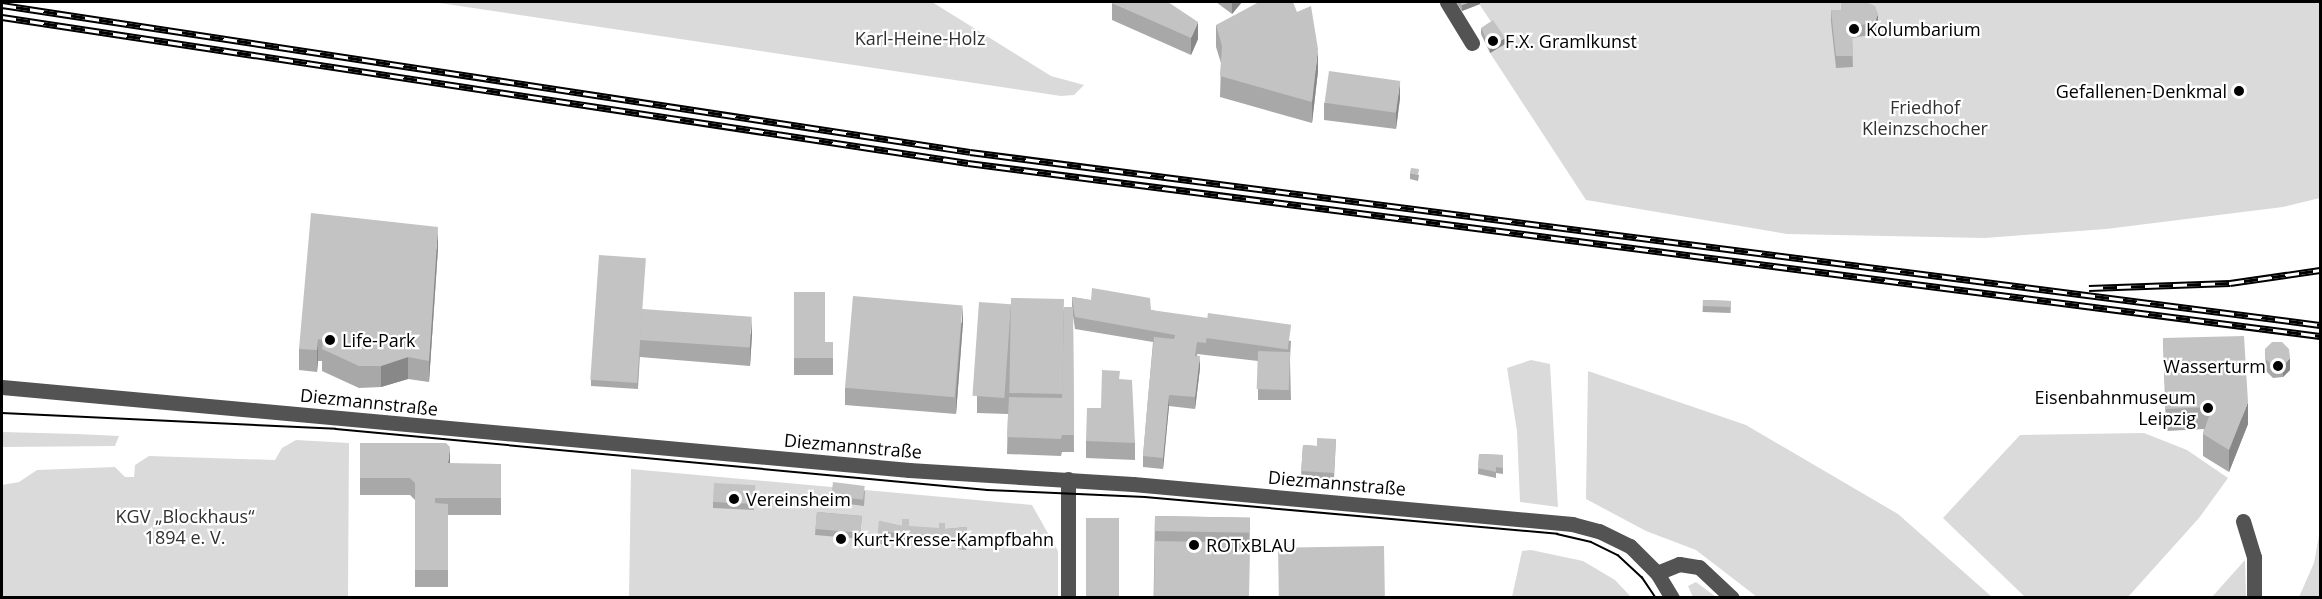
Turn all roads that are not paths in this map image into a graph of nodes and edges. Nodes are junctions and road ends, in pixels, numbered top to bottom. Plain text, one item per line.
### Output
1 (1447, 2) edge
2 (1472, 43) dead end
3 (2, 387) edge
4 (1068, 479) junction
5 (2242, 521) dead end
6 (1657, 573) junction
7 (1068, 597) edge
8 (1672, 597) edge
9 (1732, 597) edge
10 (2254, 597) edge

1 - 2 street
3 - 4 street, Diezmannstraße
4 - 6 street, Diezmannstraße
4 - 7 street
5 - 10 street
6 - 8 street, Diezmannstraße
6 - 9 street

